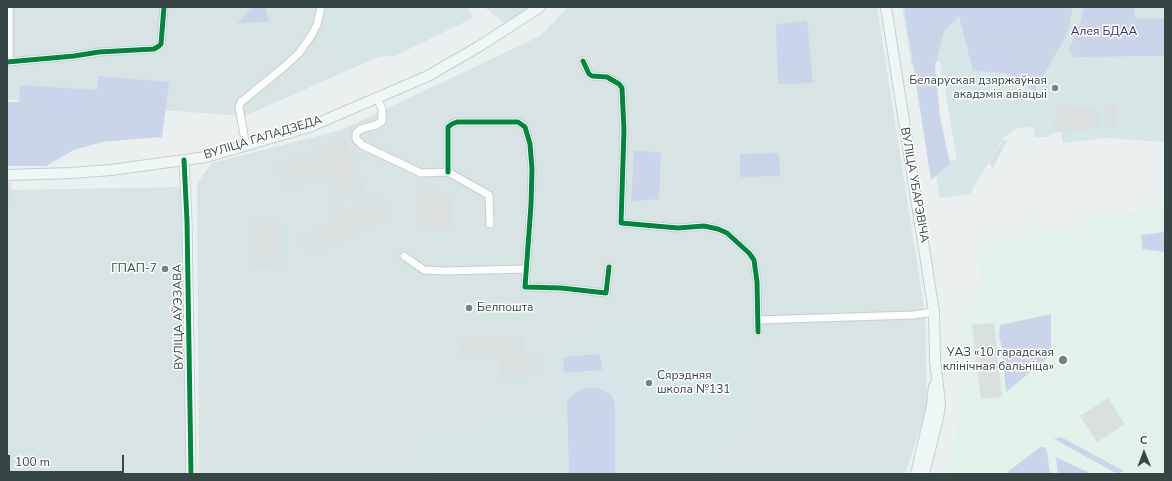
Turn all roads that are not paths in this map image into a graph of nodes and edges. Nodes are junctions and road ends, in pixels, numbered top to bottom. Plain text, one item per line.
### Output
1 (10, 7) edge
2 (164, 7) edge
3 (322, 7) edge
4 (540, 7) edge
5 (886, 7) edge
6 (583, 61) dead end
7 (8, 62) edge
8 (377, 98) junction
9 (246, 146) junction
10 (184, 160) junction
11 (448, 172) junction
12 (7, 175) edge
13 (490, 224) dead end
14 (404, 256) dead end
15 (609, 267) dead end
16 (526, 269) junction
17 (934, 312) junction
18 (757, 320) junction
19 (758, 332) dead end
20 (935, 364) junction
21 (191, 474) edge
22 (916, 474) edge
23 (924, 474) edge

1 - 7 street
2 - 7 street
3 - 9 street
4 - 8 main road, ВУЛІЦА ГАЛАДЗЕДА
5 - 17 main road, ВУЛІЦА УБАРЭВІЧА
6 - 18 street
8 - 9 main road, ВУЛІЦА ГАЛАДЗЕДА
8 - 11 street
9 - 10 main road, ВУЛІЦА ГАЛАДЗЕДА
10 - 12 main road, ВУЛІЦА ГАЛАДЗЕДА
10 - 21 street, ВУЛІЦА АЎЭЗАВА
11 - 13 street
11 - 16 street
14 - 16 street
15 - 16 street
17 - 18 street
17 - 20 main road, ВУЛІЦА УБАРЭВІЧА
18 - 19 street
20 - 22 main road, ВУЛІЦА УБАРЭВІЧА
20 - 23 main road, ВУЛІЦА УБАРЭВІЧА

